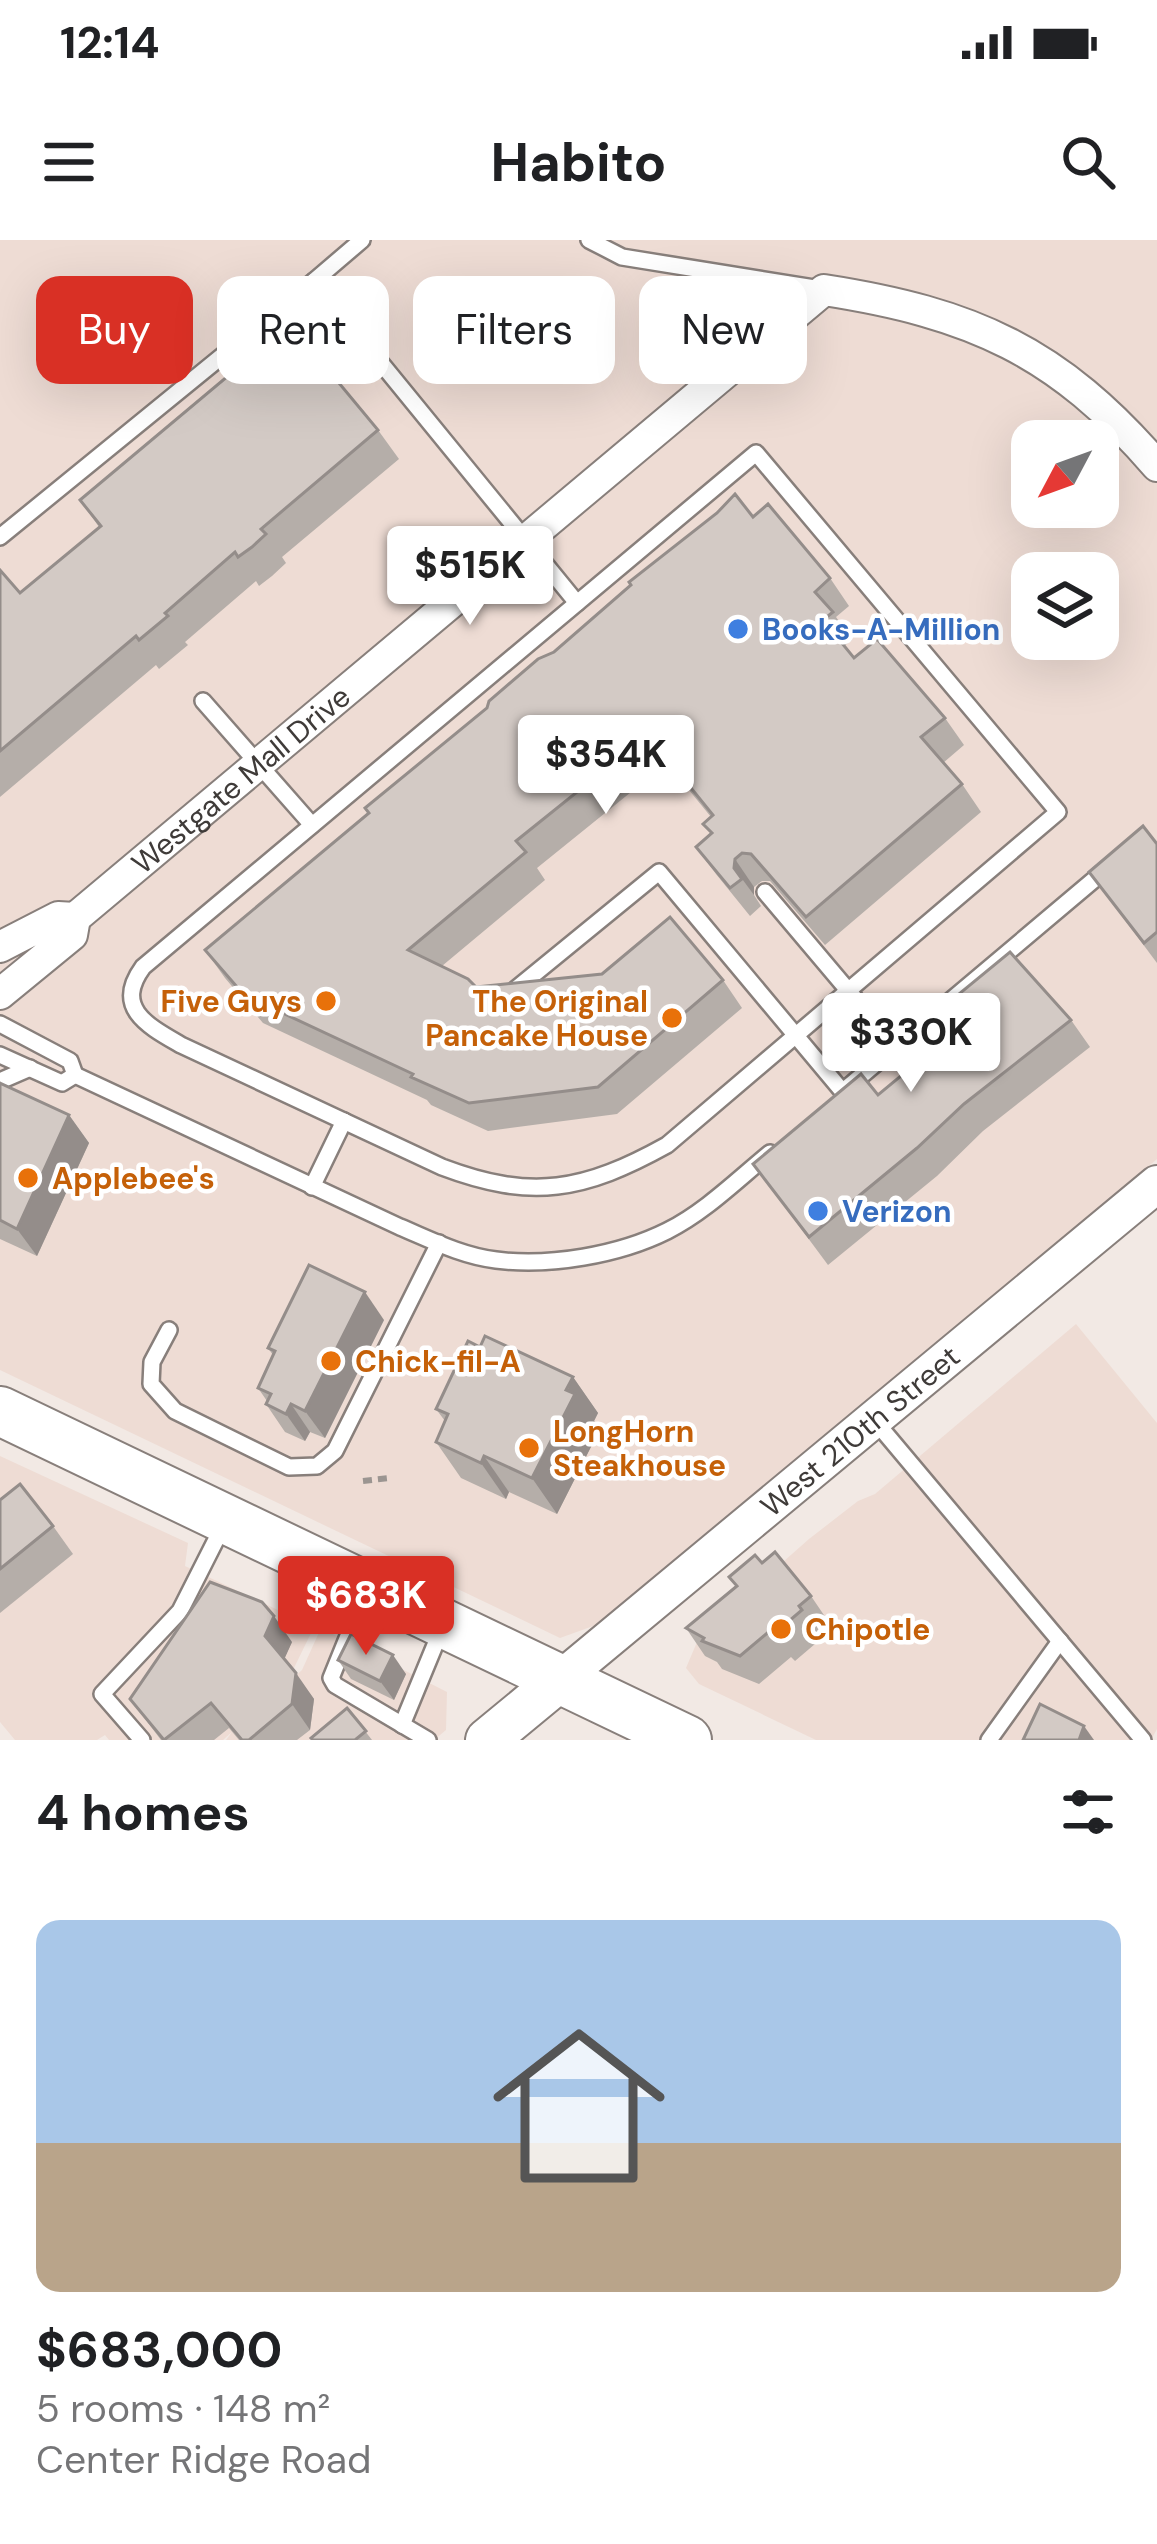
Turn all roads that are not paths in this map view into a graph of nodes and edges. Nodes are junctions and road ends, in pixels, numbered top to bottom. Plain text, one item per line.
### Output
1 (362, 240) edge
2 (589, 240) edge
3 (320, 276) edge
4 (824, 290) junction
5 (217, 360) edge
6 (389, 372) edge
7 (1157, 466) edge
8 (0, 537) edge
9 (526, 538) junction
10 (577, 602) junction
11 (203, 701) dead end
12 (259, 763) junction
13 (312, 825) junction
14 (1123, 855) edge
15 (765, 892) edge
16 (75, 918) junction
17 (0, 947) edge
18 (847, 992) junction
19 (0, 994) edge
20 (500, 1003) edge
21 (0, 1024) edge
22 (796, 1036) junction
23 (895, 1047) junction
24 (0, 1055) edge
25 (31, 1068) junction
26 (75, 1075) junction
27 (0, 1081) edge
28 (926, 1082) edge
29 (843, 1092) junction
30 (826, 1106) edge
31 (344, 1120) junction
32 (792, 1135) edge
33 (1157, 1184) edge
34 (312, 1186) junction
35 (439, 1244) junction
36 (169, 1330) dead end
37 (874, 1419) junction
38 (4, 1421) edge
39 (226, 1518) junction
40 (368, 1586) junction
41 (445, 1622) junction
42 (1060, 1640) junction
43 (562, 1678) junction
44 (364, 1703) junction
45 (351, 1715) edge
46 (403, 1725) junction
47 (1136, 1737) edge
48 (142, 1740) edge
49 (428, 1740) edge
50 (487, 1740) edge
51 (687, 1740) edge
52 (989, 1740) edge

1 - 3 lane
2 - 4 lane
4 - 7 street
4 - 9 street, Westgate Mall Drive
5 - 8 lane
6 - 9 lane
9 - 10 lane
9 - 12 street, Westgate Mall Drive
10 - 13 lane
10 - 18 lane
11 - 12 lane
12 - 13 lane
12 - 16 street, Westgate Mall Drive
13 - 31 lane
14 - 23 lane
15 - 18 lane
16 - 17 street, Westgate Mall Drive
16 - 19 street, Westgate Mall Drive
18 - 22 lane
18 - 23 lane
20 - 22 lane
21 - 26 lane
22 - 29 lane
22 - 31 lane
23 - 28 lane
23 - 29 lane
24 - 25 lane
25 - 26 lane
25 - 27 lane
26 - 34 lane
29 - 30 lane
31 - 34 lane
32 - 35 lane
33 - 37 street, West 210th Street
34 - 35 lane
35 - 36 lane
37 - 42 lane
37 - 43 street, West 210th Street
38 - 39 main road
39 - 40 main road
39 - 48 lane
40 - 41 main road
40 - 44 lane
41 - 43 main road
41 - 46 lane
42 - 47 lane
42 - 52 lane
43 - 50 main road
43 - 51 main road
44 - 45 lane
44 - 46 lane
46 - 49 lane

